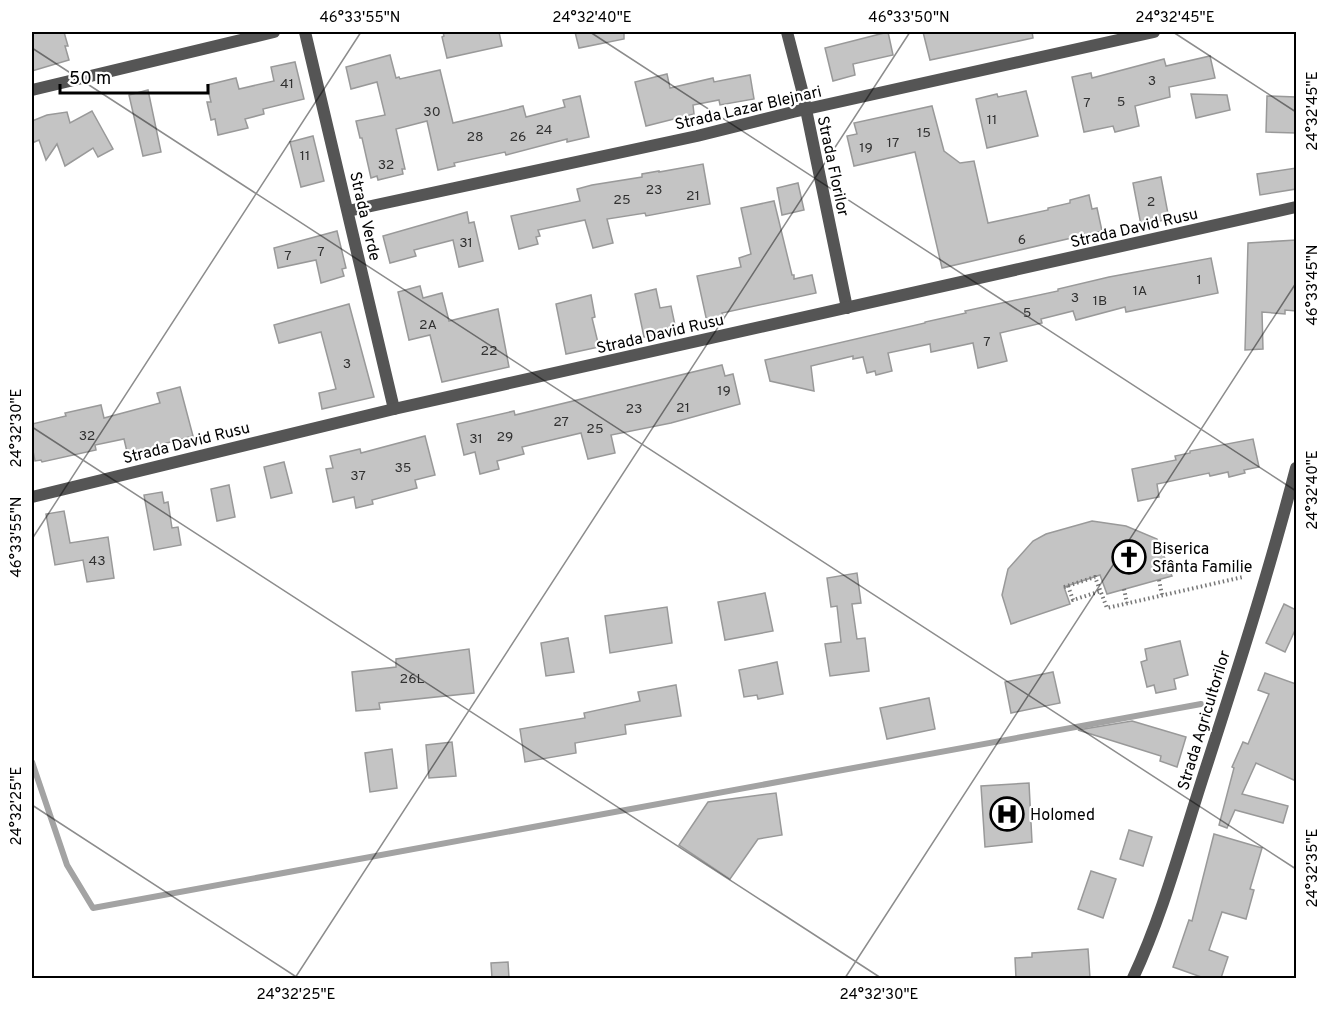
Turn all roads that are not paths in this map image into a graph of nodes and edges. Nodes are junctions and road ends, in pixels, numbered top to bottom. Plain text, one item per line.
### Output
1 (274, 32) edge
2 (306, 32) edge
3 (787, 32) edge
4 (1154, 32) edge
5 (32, 90) edge
6 (805, 110) junction
7 (1296, 207) edge
8 (348, 211) junction
9 (847, 308) junction
10 (394, 409) junction
11 (1296, 468) edge
12 (32, 497) edge
13 (1133, 978) edge

1 - 5 street
2 - 8 street, Strada Verde
3 - 6 street, Strada Florilor
4 - 6 street, Strada Lazar Blejnari
6 - 8 street, Strada Lazar Blejnari
6 - 9 street, Strada Florilor
7 - 9 street, Strada David Rusu
8 - 10 street, Strada Verde
9 - 10 street, Strada David Rusu
10 - 12 street, Strada David Rusu
11 - 13 street, Strada Agricultorilor

